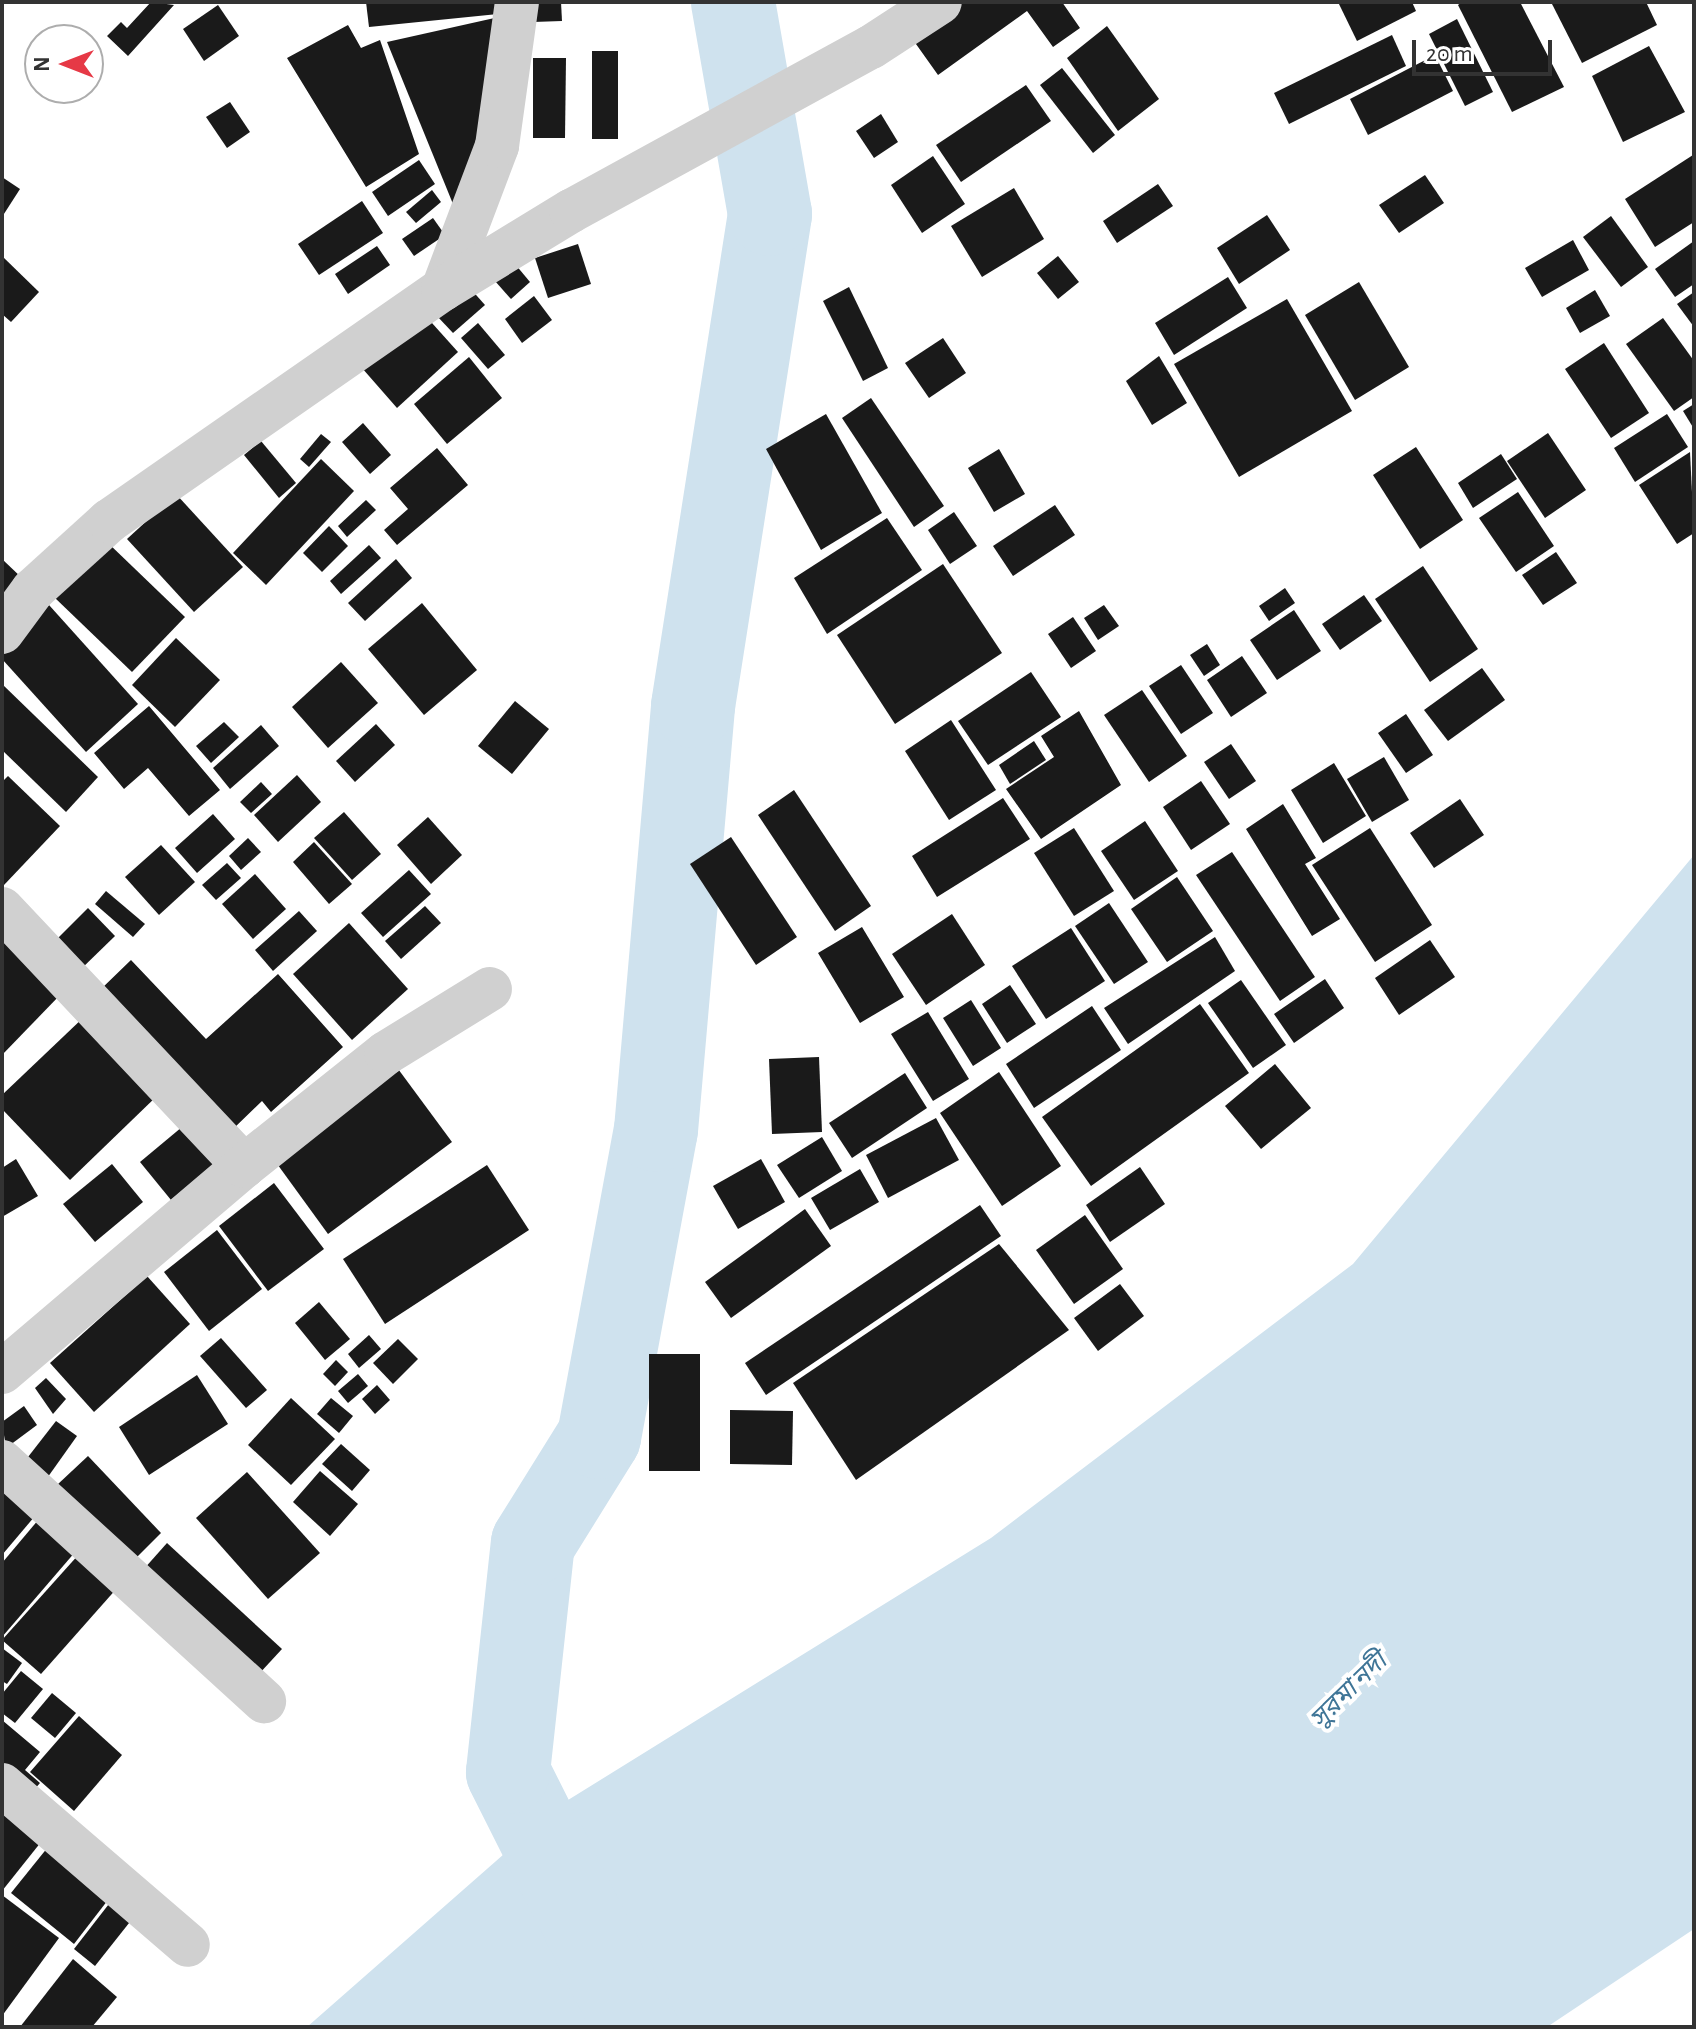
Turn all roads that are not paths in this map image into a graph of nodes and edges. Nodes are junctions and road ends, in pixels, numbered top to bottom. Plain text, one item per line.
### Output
1 (517, 2) edge
2 (940, 2) edge
3 (443, 289) junction
4 (2, 632) edge
5 (2, 909) edge
6 (490, 989) dead end
7 (244, 1166) junction
8 (2, 1372) edge
9 (2, 1462) edge
10 (264, 1701) dead end
11 (2, 1785) edge
12 (188, 1945) dead end

1 - 3 street
2 - 3 street
3 - 4 street
5 - 7 street
6 - 7 street
7 - 8 street
9 - 10 street
11 - 12 street

